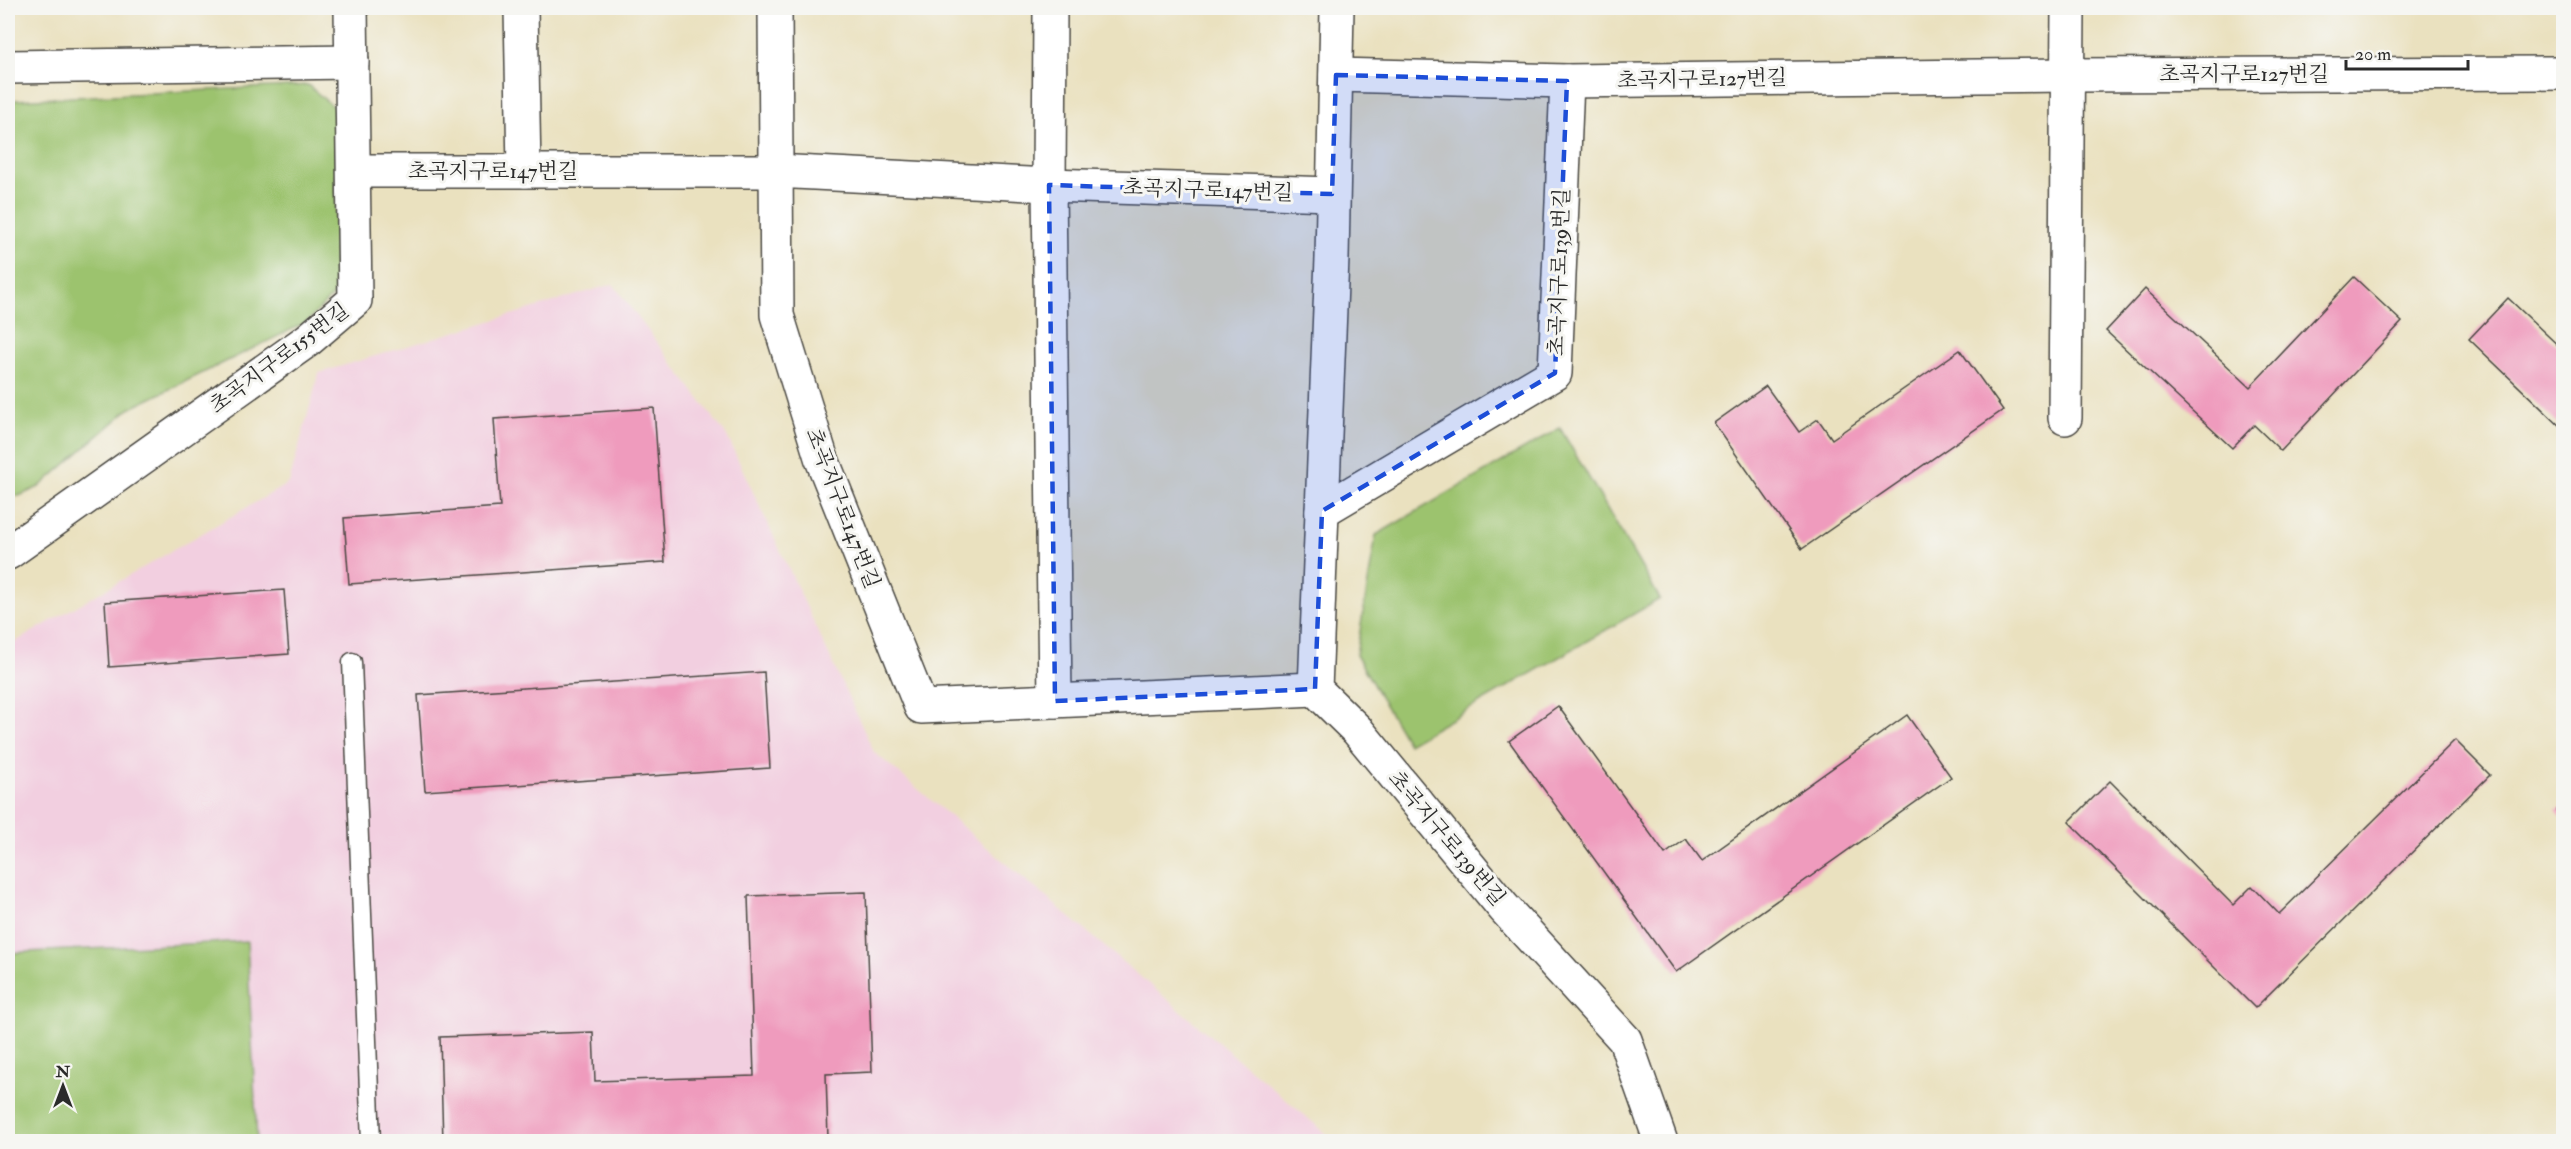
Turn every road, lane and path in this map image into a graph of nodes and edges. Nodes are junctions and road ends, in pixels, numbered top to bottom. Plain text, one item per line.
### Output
1 (351, 8) edge
2 (521, 8) edge
3 (775, 8) edge
4 (1050, 8) edge
5 (1337, 8) edge
6 (2068, 8) edge
7 (352, 62) junction
8 (8, 67) edge
9 (2564, 73) edge
10 (1336, 75) junction
11 (2067, 75) junction
12 (1567, 81) junction
13 (355, 171) junction
14 (524, 171) junction
15 (775, 171) junction
16 (1049, 185) junction
17 (1332, 194) junction
18 (2065, 418) dead end
19 (1322, 511) junction
20 (8, 554) edge
21 (352, 662) dead end
22 (1315, 688) junction
23 (1055, 701) junction
24 (371, 1142) edge
25 (1660, 1142) edge

1 - 7 street, 초곡지구로155번길
2 - 14 street
3 - 15 street, 초곡지구로147번길
4 - 16 street
5 - 10 street
6 - 11 street
7 - 8 street
7 - 13 street, 초곡지구로155번길
9 - 11 street, 초곡지구로127번길
10 - 12 street, 초곡지구로127번길
10 - 17 street
11 - 12 street, 초곡지구로127번길
11 - 18 street
12 - 19 street, 초곡지구로139번길
13 - 14 street, 초곡지구로147번길
13 - 20 street, 초곡지구로155번길
14 - 15 street, 초곡지구로147번길
15 - 16 street, 초곡지구로147번길
15 - 23 street, 초곡지구로147번길
16 - 17 street, 초곡지구로147번길
16 - 23 street
17 - 19 street
19 - 22 street
21 - 24 lane
22 - 23 street, 초곡지구로147번길
22 - 25 street, 초곡지구로139번길

